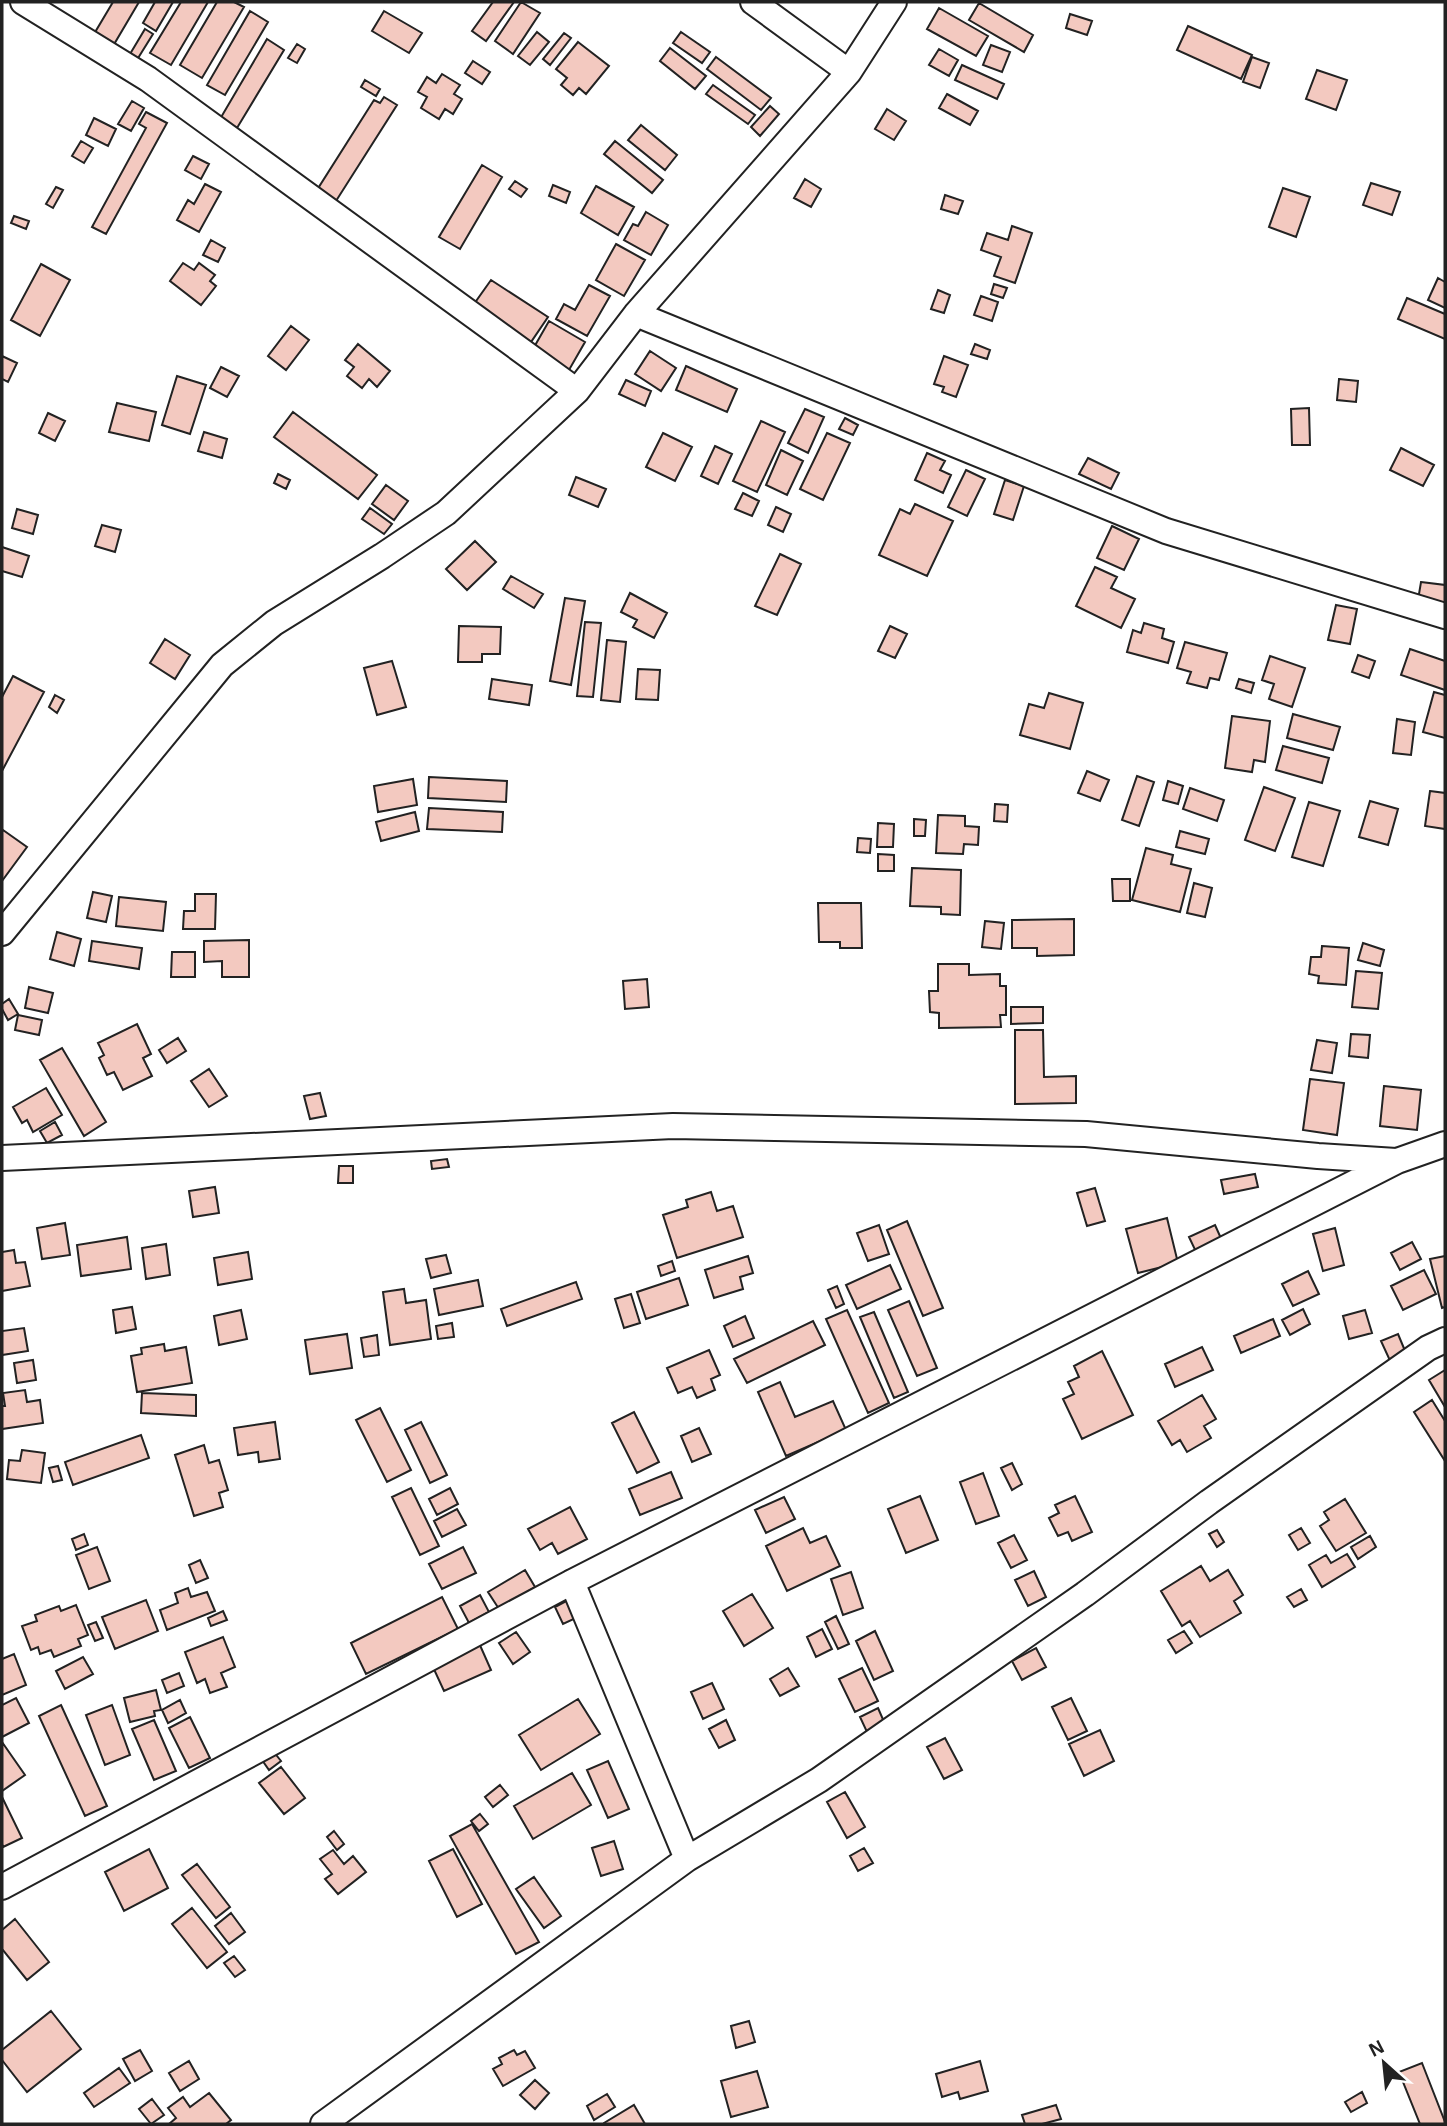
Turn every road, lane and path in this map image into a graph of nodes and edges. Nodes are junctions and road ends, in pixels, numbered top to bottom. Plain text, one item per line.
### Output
1 (23, 2) edge
2 (753, 2) edge
3 (894, 2) edge
4 (849, 72) junction
5 (636, 314) junction
6 (577, 391) junction
7 (1445, 616) edge
8 (2, 933) edge
9 (1445, 1144) edge
10 (2, 1158) edge
11 (1397, 1161) junction
12 (1445, 1340) edge
13 (572, 1582) junction
14 (687, 1859) junction
15 (2, 1887) edge
16 (323, 2124) edge

1 - 6 street
2 - 4 street
3 - 4 street
4 - 5 street
5 - 6 street
5 - 7 street
6 - 8 street
9 - 11 street
10 - 11 street
11 - 13 street
12 - 14 street
13 - 14 street
13 - 15 street
14 - 16 street

